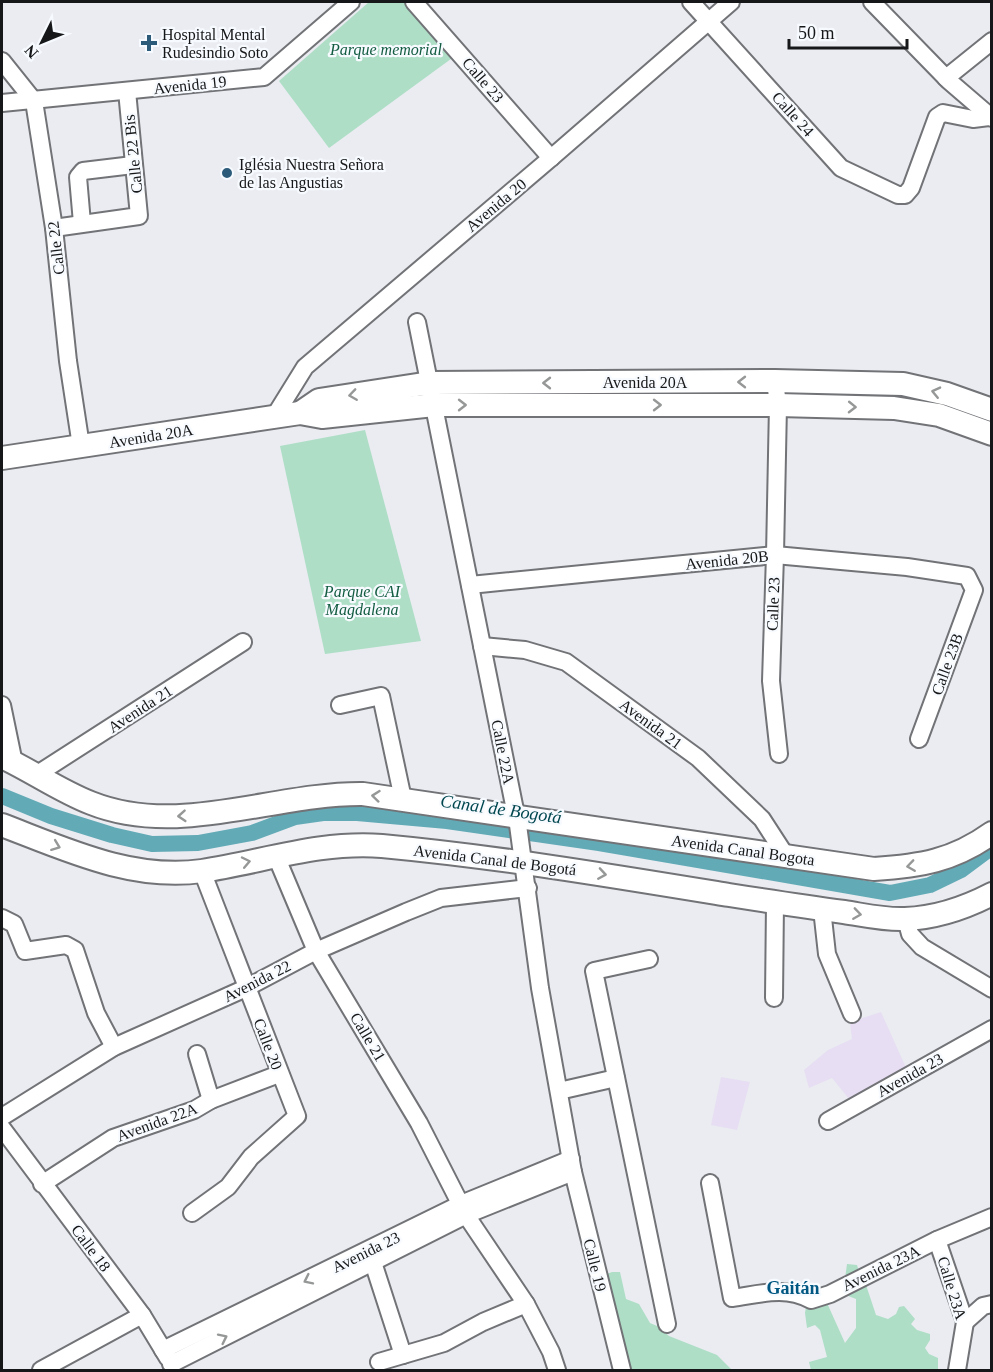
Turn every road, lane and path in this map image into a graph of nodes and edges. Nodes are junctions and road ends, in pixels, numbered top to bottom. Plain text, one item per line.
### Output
1 (351, 2) edge
2 (414, 2) edge
3 (692, 2) edge
4 (731, 2) edge
5 (872, 2) edge
6 (709, 21) junction
7 (992, 41) edge
8 (2, 61) edge
9 (946, 78) junction
10 (127, 92) junction
11 (33, 101) junction
12 (2, 103) edge
13 (990, 118) edge
14 (551, 158) junction
15 (134, 165) junction
16 (82, 223) junction
17 (54, 228) junction
18 (417, 322) dead end
19 (775, 381) junction
20 (432, 394) junction
21 (778, 405) junction
22 (992, 410) edge
23 (274, 417) junction
24 (992, 434) edge
25 (81, 446) junction
26 (2, 458) edge
27 (775, 555) junction
28 (470, 585) junction
29 (974, 590) joint
30 (243, 642) dead end
31 (482, 646) junction
32 (2, 705) edge
33 (340, 705) dead end
34 (919, 739) dead end
35 (778, 754) dead end
36 (8, 760) edge
37 (36, 775) junction
38 (403, 799) junction
39 (517, 822) junction
40 (2, 825) edge
41 (992, 833) edge
42 (276, 856) junction
43 (786, 856) junction
44 (523, 857) junction
45 (202, 871) junction
46 (528, 888) junction
47 (992, 894) edge
48 (775, 902) junction
49 (822, 909) junction
50 (2, 918) edge
51 (906, 919) junction
52 (316, 951) junction
53 (649, 959) dead end
54 (246, 988) junction
55 (992, 989) edge
56 (774, 998) dead end
57 (852, 1014) dead end
58 (992, 1029) edge
59 (114, 1047) junction
60 (197, 1054) dead end
61 (279, 1074) junction
62 (616, 1078) junction
63 (559, 1091) junction
64 (211, 1100) junction
65 (2, 1117) edge
66 (828, 1121) dead end
67 (2, 1128) edge
68 (572, 1166) junction
69 (710, 1183) dead end
70 (42, 1184) junction
71 (464, 1210) junction
72 (192, 1213) dead end
73 (992, 1217) edge
74 (938, 1240) junction
75 (371, 1257) junction
76 (526, 1304) junction
77 (992, 1304) edge
78 (142, 1315) junction
79 (965, 1322) junction
80 (667, 1324) dead end
81 (403, 1355) junction
82 (170, 1362) edge
83 (379, 1362) dead end
84 (41, 1371) edge
85 (556, 1371) edge
86 (622, 1371) edge
87 (957, 1371) edge

1 - 10 street, Avenida 19
2 - 14 street, Calle 23
3 - 6 street, Calle 24
4 - 6 street, Avenida 20
5 - 9 street
6 - 13 street, Calle 24
6 - 14 street, Avenida 20
7 - 9 street
8 - 11 street, Calle 22
9 - 13 street
10 - 11 street, Avenida 19
10 - 15 street, Calle 22 Bis
11 - 12 street, Avenida 19
11 - 17 street, Calle 22
14 - 23 street, Avenida 20
15 - 16 street
15 - 16 street, Calle 22 Bis
16 - 17 street
17 - 25 street, Calle 22
18 - 20 street, Calle 22A
19 -> 20 main road, Avenida 20A
19 - 21 street, Calle 23
22 -> 19 main road, Avenida 20A
20 -> 21 main road, Avenida 20A
20 - 23 main road, Avenida 20A
20 - 28 street, Calle 22A
21 -> 24 main road, Avenida 20A
21 - 27 street, Calle 23
23 - 25 main road, Avenida 20A
25 - 26 main road, Avenida 20A
27 - 28 street, Avenida 20B
27 - 29 street, Avenida 20B
27 - 35 street, Calle 23
28 - 31 street, Calle 22A
29 - 34 street, Calle 23B
30 - 37 street, Avenida 21
31 - 39 street, Calle 22A
31 - 43 street, Avenida 21
32 - 36 street
33 - 38 street
36 - 37 main road
38 -> 37 main road
38 - 39 main road
39 - 43 main road, Avenida Canal Bogota
39 - 44 street, Calle 22A
40 -> 45 main road, Avenida Canal de Bogotá
41 -> 43 main road, Avenida Canal Bogota
42 - 44 main road, Avenida Canal de Bogotá
45 -> 42 main road, Avenida Canal de Bogotá
42 - 52 street, Calle 21
44 - 46 street, Calle 22A
44 -> 48 main road, Avenida Canal de Bogotá
45 - 54 street, Calle 20
46 - 52 street, Avenida 22
46 - 63 street, Calle 22A
47 - 51 main road, Avenida Canal de Bogotá
48 - 49 main road, Avenida Canal de Bogotá
48 - 56 street
49 -> 51 main road, Avenida Canal de Bogotá
49 - 57 street
50 - 59 street
51 - 55 street
52 - 54 street, Avenida 22
52 - 71 street, Calle 21
53 - 62 street
54 - 59 street, Avenida 22
54 - 61 street, Calle 20
58 - 66 street, Avenida 23
59 - 65 street, Avenida 22
60 - 64 street
61 - 64 street, Avenida 22A
61 - 72 street, Calle 20
62 - 63 street
62 - 80 street
63 - 68 street, Calle 22A
64 - 70 street, Avenida 22A
67 - 70 street, Calle 18
68 - 71 street, Avenida 23
68 - 86 street, Calle 19
69 - 74 street, Avenida 23A
70 - 78 street, Calle 18
71 - 75 street, Avenida 23
71 - 76 street, Calle 21
73 - 74 street, Avenida 23A
74 - 79 street, Calle 23A
75 - 81 street
75 - 82 street, Avenida 23
76 - 81 street
76 - 85 street, Calle 21
77 - 79 street
78 - 82 street, Calle 18
78 - 84 street
79 - 87 street, Calle 23A
81 - 83 street

